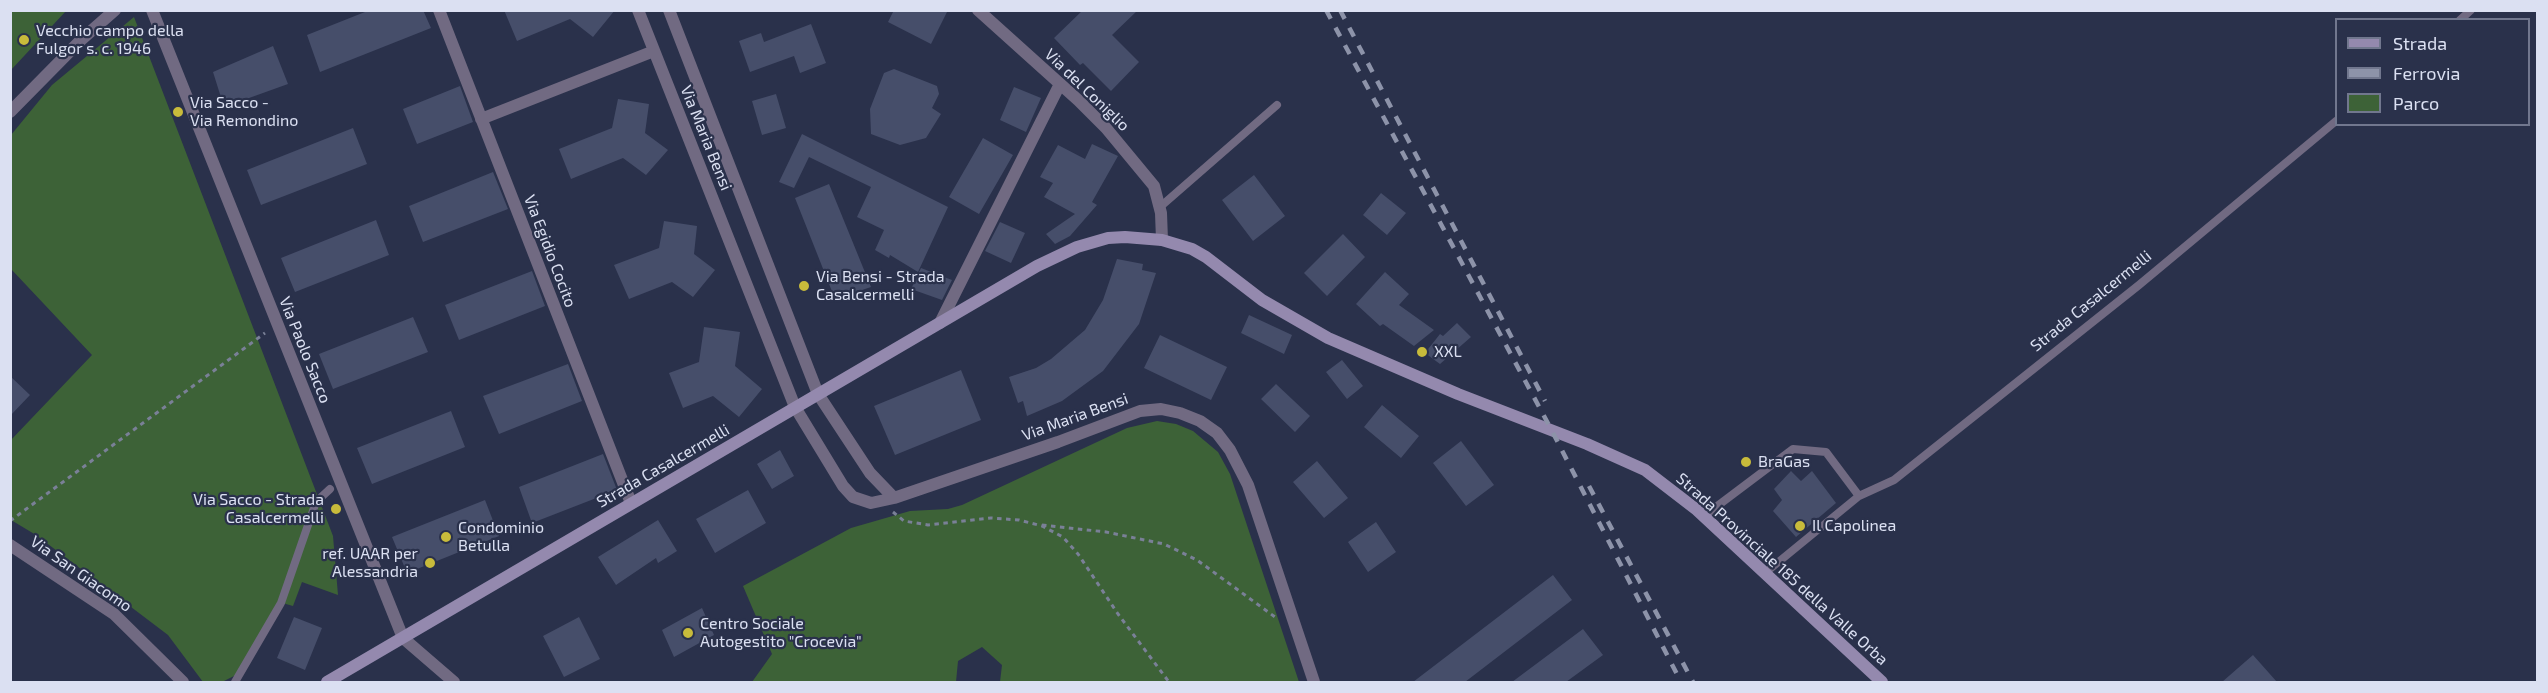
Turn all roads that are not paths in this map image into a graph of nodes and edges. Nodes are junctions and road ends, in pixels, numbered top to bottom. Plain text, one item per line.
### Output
1 (115, 10) edge
2 (152, 10) edge
3 (439, 10) edge
4 (638, 10) edge
5 (669, 10) edge
6 (978, 10) edge
7 (654, 51) junction
8 (1060, 84) junction
9 (1277, 105) dead end
10 (10, 112) edge
11 (481, 119) junction
12 (2335, 124) edge
13 (1160, 207) junction
14 (1162, 240) junction
15 (940, 323) junction
16 (818, 394) junction
17 (795, 408) junction
18 (1562, 434) joint
19 (330, 489) dead end
20 (1859, 496) junction
21 (894, 498) junction
22 (632, 503) junction
23 (1704, 516) junction
24 (10, 545) edge
25 (1765, 573) junction
26 (403, 638) junction
27 (183, 682) edge
28 (235, 682) edge
29 (327, 682) edge
30 (454, 682) edge
31 (1314, 682) edge
32 (1882, 682) edge

1 - 10 street
2 - 26 street, Via Paolo Sacco
3 - 11 street, Via Egidio Cocito
4 - 7 street, Via Maria Bensi
5 - 16 street, Via Maria Bensi
6 - 8 street, Via del Coniglio
7 - 11 street
7 - 17 street, Via Maria Bensi
8 - 13 street, Via del Coniglio
8 - 15 street
9 - 13 lane
11 - 22 street, Via Egidio Cocito
12 - 20 lane, Strada Casalcermelli
13 - 14 street, Via del Coniglio
14 - 15 main road, Strada Casalcermelli
14 - 18 main road, Strada Casalcermelli
15 - 16 main road, Strada Casalcermelli
16 - 17 main road, Strada Casalcermelli
16 - 21 street, Via Maria Bensi
17 - 21 street, Via Maria Bensi
17 - 22 main road, Strada Casalcermelli
18 - 23 main road, Strada Provinciale 185 della Valle Orba
19 - 28 lane
20 - 23 lane
20 - 25 lane, Strada Casalcermelli
21 - 31 street, Via Maria Bensi
22 - 26 main road, Strada Casalcermelli
23 - 25 main road, Strada Provinciale 185 della Valle Orba
24 - 27 street, Via San Giacomo
25 - 32 main road, Strada Provinciale 185 della Valle Orba
26 - 29 main road, Strada Casalcermelli
26 - 30 street, Via Paolo Sacco

